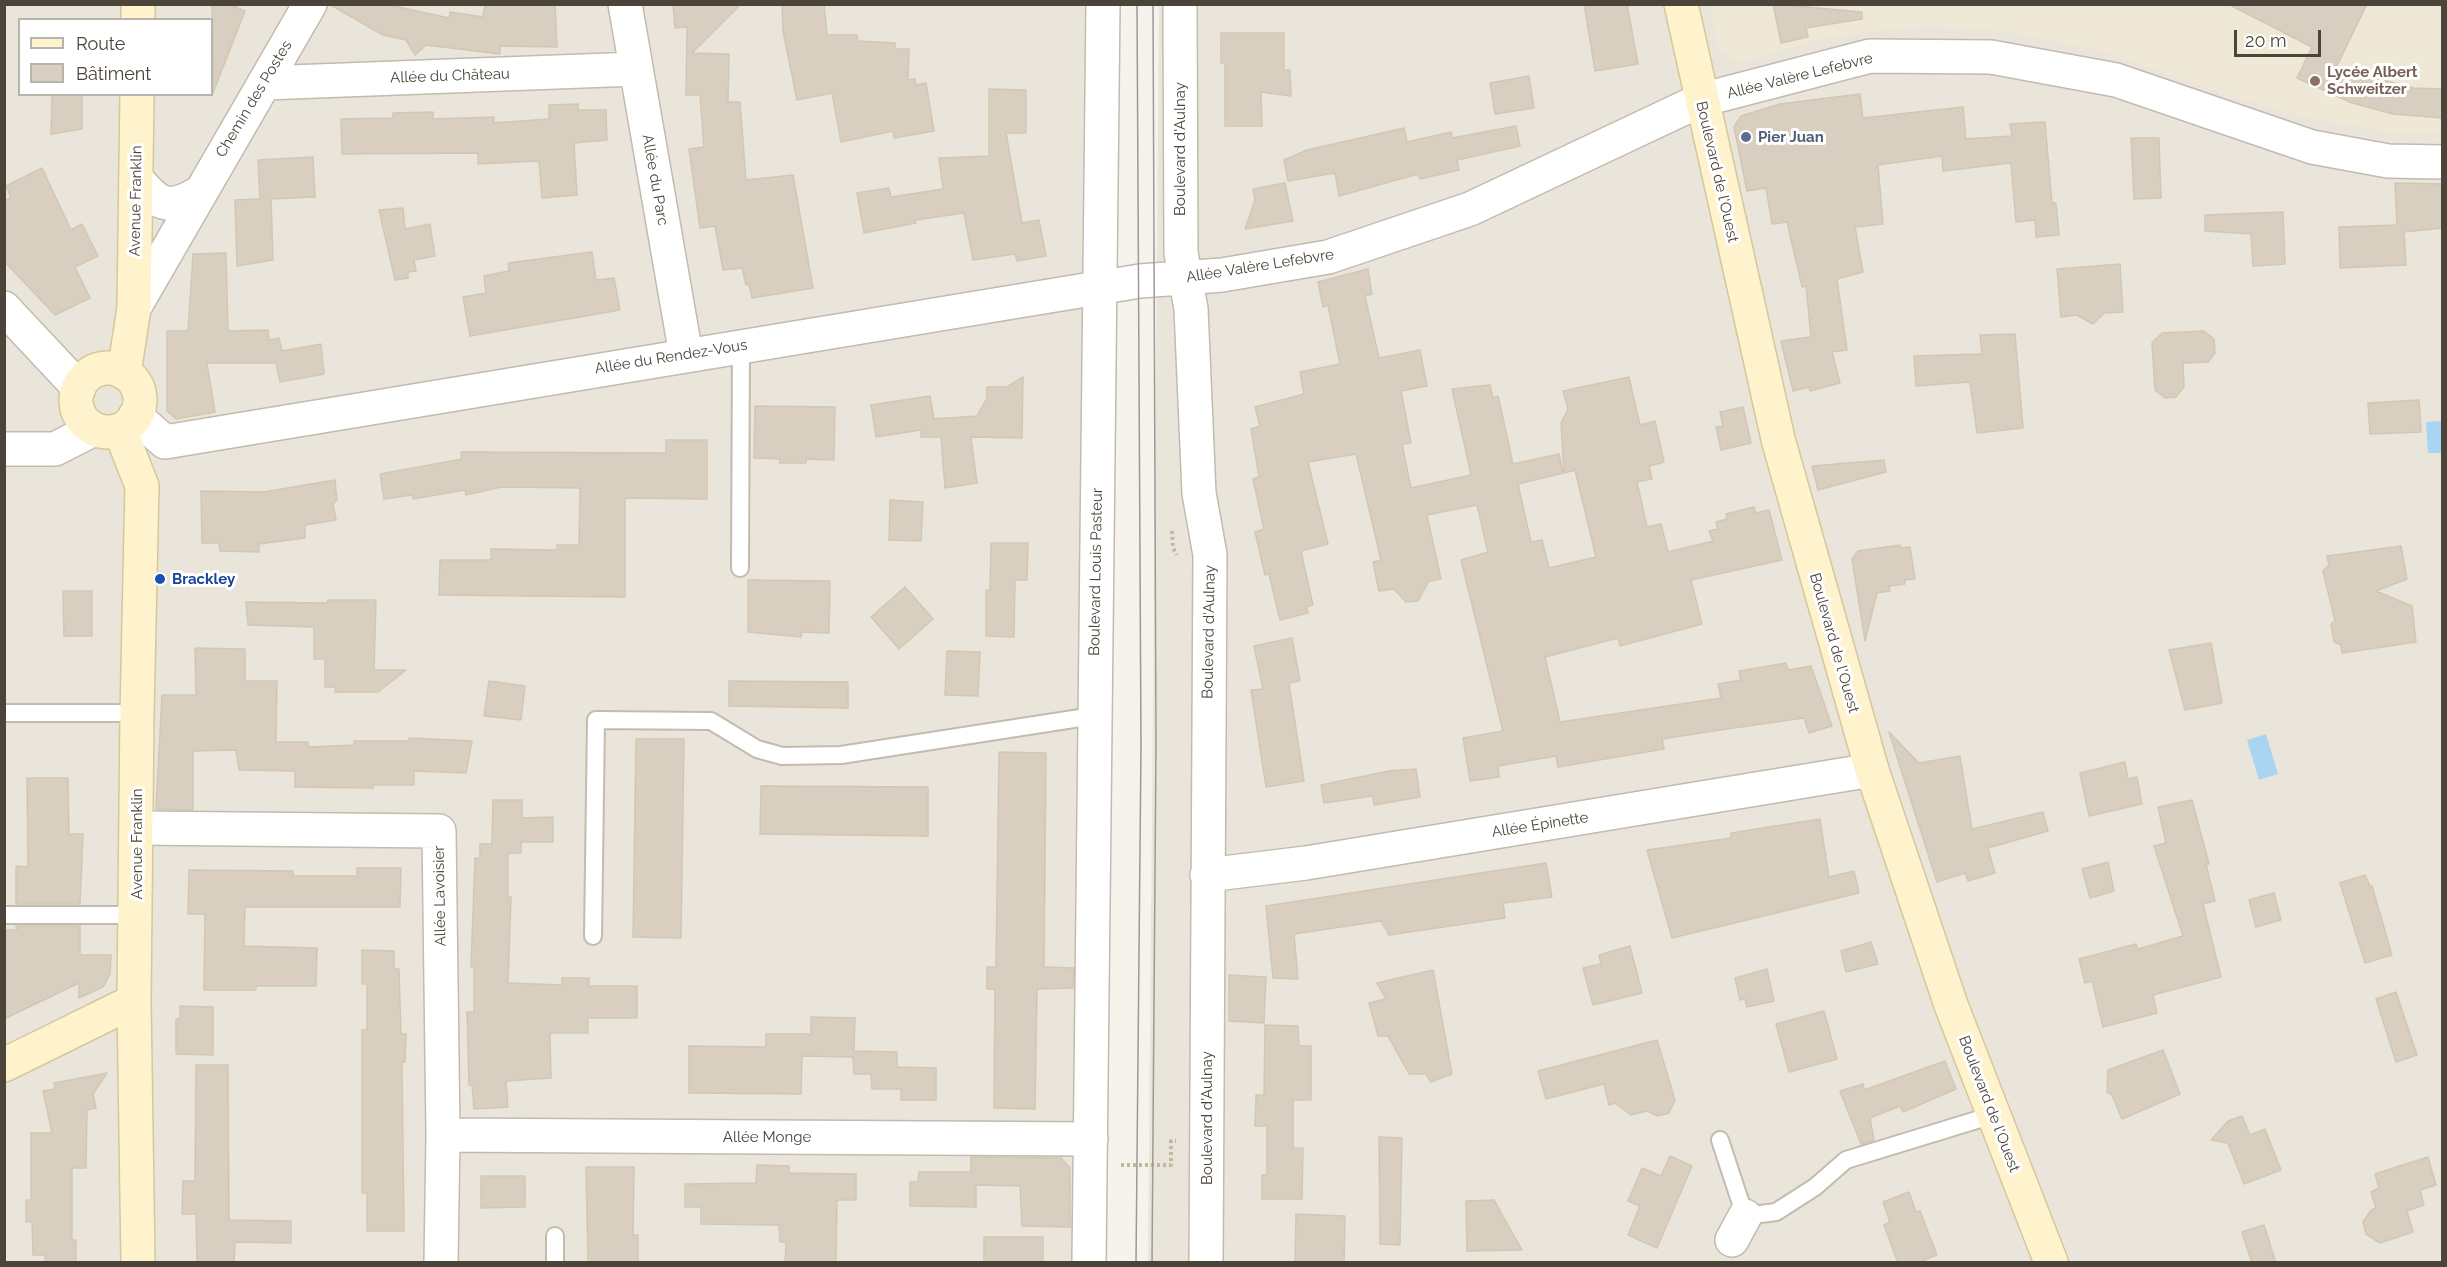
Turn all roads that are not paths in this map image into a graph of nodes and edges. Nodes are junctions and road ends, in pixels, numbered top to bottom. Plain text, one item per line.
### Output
1 (310, 4) edge
2 (625, 4) edge
3 (1103, 4) edge
4 (1180, 4) edge
5 (1681, 4) edge
6 (636, 69) junction
7 (264, 83) junction
8 (137, 96) edge
9 (1701, 100) junction
10 (2442, 162) edge
11 (136, 178) junction
12 (197, 194) junction
13 (1182, 279) junction
14 (1100, 288) junction
15 (4, 308) edge
16 (134, 308) junction
17 (741, 346) junction
18 (686, 355) junction
19 (101, 377) junction
20 (116, 425) junction
21 (165, 442) junction
22 (4, 449) edge
23 (142, 486) junction
24 (740, 568) dead end
25 (4, 713) edge
26 (137, 713) junction
27 (1093, 716) junction
28 (1872, 770) junction
29 (137, 828) junction
30 (1207, 875) junction
31 (4, 915) edge
32 (136, 915) junction
33 (592, 936) dead end
34 (134, 1001) junction
35 (4, 1065) edge
36 (1993, 1115) junction
37 (443, 1135) junction
38 (1091, 1139) junction
39 (1720, 1140) dead end
40 (555, 1236) dead end
41 (138, 1263) edge
42 (441, 1263) edge
43 (555, 1263) edge
44 (1089, 1263) edge
45 (1206, 1263) edge
46 (2051, 1263) edge

1 - 7 street, Chemin des Postes
2 - 6 street, Allée du Parc
3 - 14 street, Boulevard Louis Pasteur
4 - 13 street, Boulevard d'Aulnay
5 - 9 street, Boulevard de l'Ouest
6 - 7 street, Allée du Château
6 - 18 street, Allée du Parc
7 - 12 street, Chemin des Postes
8 - 11 street, Avenue Franklin
9 - 10 street, Allée Valère Lefebvre
9 - 13 street, Allée Valère Lefebvre
9 - 28 street, Boulevard de l'Ouest
11 - 12 street
11 - 16 street, Avenue Franklin
12 - 16 street, Chemin des Postes
13 - 14 street, Allée du Rendez-Vous
13 - 30 street, Boulevard d'Aulnay
14 - 17 street, Allée du Rendez-Vous
14 - 27 street, Boulevard Louis Pasteur
15 - 19 street
16 - 19 street, Avenue Franklin
17 - 18 street, Allée du Rendez-Vous
17 - 24 lane
18 - 21 street, Allée du Rendez-Vous
19 - 20 street, Avenue Franklin
19 - 20 street
20 - 21 street
20 - 22 street
20 - 23 street, Avenue Franklin
21 - 23 street
23 - 26 street, Avenue Franklin
25 - 26 lane
26 - 29 street, Avenue Franklin
27 - 33 lane
27 - 38 street, Boulevard Louis Pasteur
28 - 30 street, Allée Épinette
28 - 36 street, Boulevard de l'Ouest
29 - 32 street, Avenue Franklin
29 - 37 street, Allée Lavoisier
30 - 45 street, Boulevard d'Aulnay
31 - 32 lane
32 - 34 street, Avenue Franklin
34 - 35 street
34 - 41 street, Avenue Franklin
36 - 39 lane
36 - 46 street, Boulevard de l'Ouest
37 - 38 street, Allée Monge
37 - 42 street, Allée Lavoisier
38 - 44 street
40 - 43 lane

